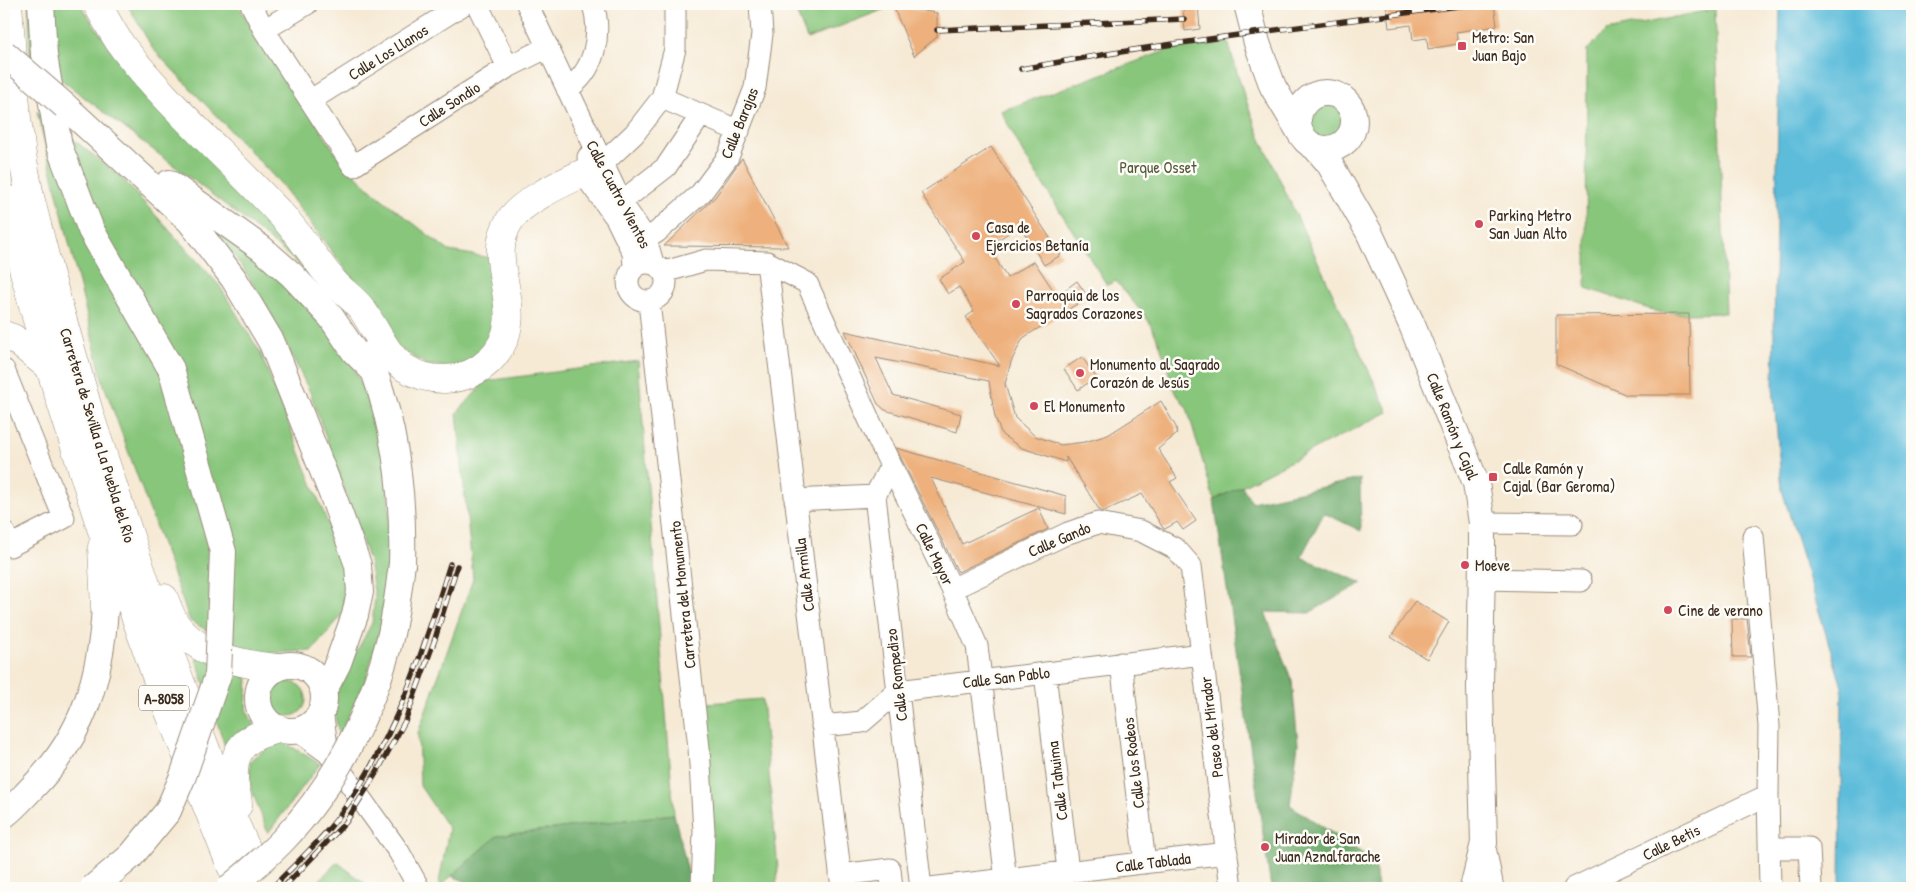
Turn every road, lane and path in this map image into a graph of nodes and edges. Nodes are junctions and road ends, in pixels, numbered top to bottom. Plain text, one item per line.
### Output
1 (8, 4) edge
2 (41, 4) edge
3 (97, 4) edge
4 (250, 4) edge
5 (308, 4) edge
6 (464, 4) edge
7 (477, 4) edge
8 (527, 4) edge
9 (593, 4) edge
10 (675, 4) edge
11 (760, 4) edge
12 (1247, 4) edge
13 (264, 30) junction
14 (1257, 43) junction
15 (548, 47) junction
16 (4, 53) edge
17 (508, 67) junction
18 (567, 89) junction
19 (1316, 95) junction
20 (662, 98) junction
21 (311, 100) junction
22 (701, 115) junction
23 (739, 131) junction
24 (1352, 132) junction
25 (1308, 142) junction
26 (130, 165) junction
27 (596, 168) junction
28 (4, 198) edge
29 (621, 202) junction
30 (1369, 232) junction
31 (646, 239) junction
32 (767, 262) junction
33 (651, 267) junction
34 (334, 283) junction
35 (649, 302) junction
36 (4, 335) edge
37 (50, 368) junction
38 (4, 370) edge
39 (375, 372) junction
40 (891, 465) junction
41 (875, 496) junction
42 (795, 500) junction
43 (1482, 523) junction
44 (1572, 524) dead end
45 (101, 528) junction
46 (1753, 536) dead end
47 (7, 539) edge
48 (1191, 566) joint
49 (140, 567) junction
50 (1482, 579) junction
51 (1581, 581) dead end
52 (952, 589) junction
53 (105, 607) joint
54 (346, 643) junction
55 (1202, 654) junction
56 (219, 656) junction
57 (1121, 664) junction
58 (289, 667) junction
59 (1044, 673) junction
60 (982, 680) junction
61 (898, 691) junction
62 (323, 700) junction
63 (822, 726) junction
64 (289, 730) junction
65 (328, 753) junction
66 (1768, 795) junction
67 (4, 815) edge
68 (1484, 843) junction
69 (1778, 848) dead end
70 (1226, 853) junction
71 (236, 859) edge
72 (1145, 863) junction
73 (1069, 880) edge
74 (841, 882) edge
75 (1006, 884) edge
76 (93, 888) edge
77 (419, 888) edge
78 (702, 888) edge
79 (892, 888) edge
80 (921, 888) edge
81 (930, 888) edge
82 (1230, 888) edge
83 (1473, 888) edge
84 (1493, 888) edge
85 (1574, 888) edge
86 (1770, 888) edge
87 (1811, 888) edge

1 - 49 highway, Carretera de Sevilla a La Puebla del Río / A-8058
2 - 56 main road, bridge
3 - 34 highway
4 - 13 street
5 - 13 street
6 - 21 street, Calle Los Llanos
7 - 17 street
8 - 15 street, Calle Cuatro Vientos
9 - 18 street
10 - 20 street
11 - 23 street, Calle Barajas
12 - 14 main road, Calle Ramón y Cajal
13 - 21 street
14 - 19 main road
14 - 25 main road, Calle Ramón y Cajal
15 - 17 street, Calle Sondio
15 - 18 street, Calle Cuatro Vientos
16 - 26 main road, bridge
17 - 21 street, Calle Sondio
18 - 27 street, Calle Cuatro Vientos
19 - 24 main road
19 - 25 main road
20 - 22 street
20 - 27 street
22 - 23 street
22 - 29 street
23 - 31 street, Calle Barajas
24 - 25 main road
24 - 30 main road, Calle Ramón y Cajal
25 - 30 main road, Calle Ramón y Cajal
26 - 39 main road
26 - 54 main road
27 - 29 street, Calle Cuatro Vientos
27 - 33 street, Calle Cuatro Vientos
27 - 34 highway
28 - 37 highway, Carretera de Sevilla a La Puebla del Río / A-8058
29 - 31 street, Calle Cuatro Vientos
30 - 43 main road, Calle Ramón y Cajal
31 - 33 street, Calle Cuatro Vientos
32 - 33 street
32 - 40 street, Calle Mayor
32 - 42 street, Calle Armilla
33 - 35 street
33 - 35 street
34 - 39 main road
35 - 78 street, Carretera del Monumento
36 - 37 highway
37 - 45 highway, Carretera de Sevilla a La Puebla del Río / A-8058
38 - 47 street
39 - 71 main road, bridge
40 - 41 street
40 - 52 street, Calle Mayor
41 - 42 street
41 - 61 street, Calle Rompedizo
42 - 63 street, Calle Armilla
43 - 44 street
43 - 50 main road, Calle Ramón y Cajal
45 - 53 highway
45 - 71 highway, Carretera de Sevilla a La Puebla del Río / A-8058
46 - 66 street
48 - 52 street, Calle Gando
48 - 55 street, Paseo del Mirador
49 - 56 highway
49 - 71 highway, Carretera de Sevilla a La Puebla del Río / A-8058
50 - 51 street
50 - 68 main road, Calle Ramón y Cajal
52 - 60 street, Calle Mayor
53 - 67 main road
54 - 58 main road
54 - 62 main road
55 - 57 street, Calle San Pablo
55 - 70 street, Paseo del Mirador
56 - 58 highway
56 - 76 main road, bridge
57 - 59 street, Calle San Pablo
57 - 72 street, Calle los Rodeos
58 - 62 main road
58 - 64 main road
59 - 60 street, Calle San Pablo
59 - 73 street, Calle Tahuima
60 - 61 street, Calle San Pablo
60 - 75 street, Calle Mayor
61 - 63 street
61 - 80 street, Calle Rompedizo
62 - 64 main road
62 - 65 street
63 - 74 street, Calle Armilla
64 - 65 street
64 - 71 highway
65 - 77 street
66 - 85 street, Calle Betis
66 - 86 street
68 - 83 main road, Calle Ramón y Cajal
68 - 84 street
69 - 87 street
70 - 72 street, Calle Tablada
70 - 82 street, Paseo del Mirador
72 - 73 street, Calle Tablada
73 - 75 street, Calle Tablada
74 - 79 street
75 - 81 street, Calle Tablada

